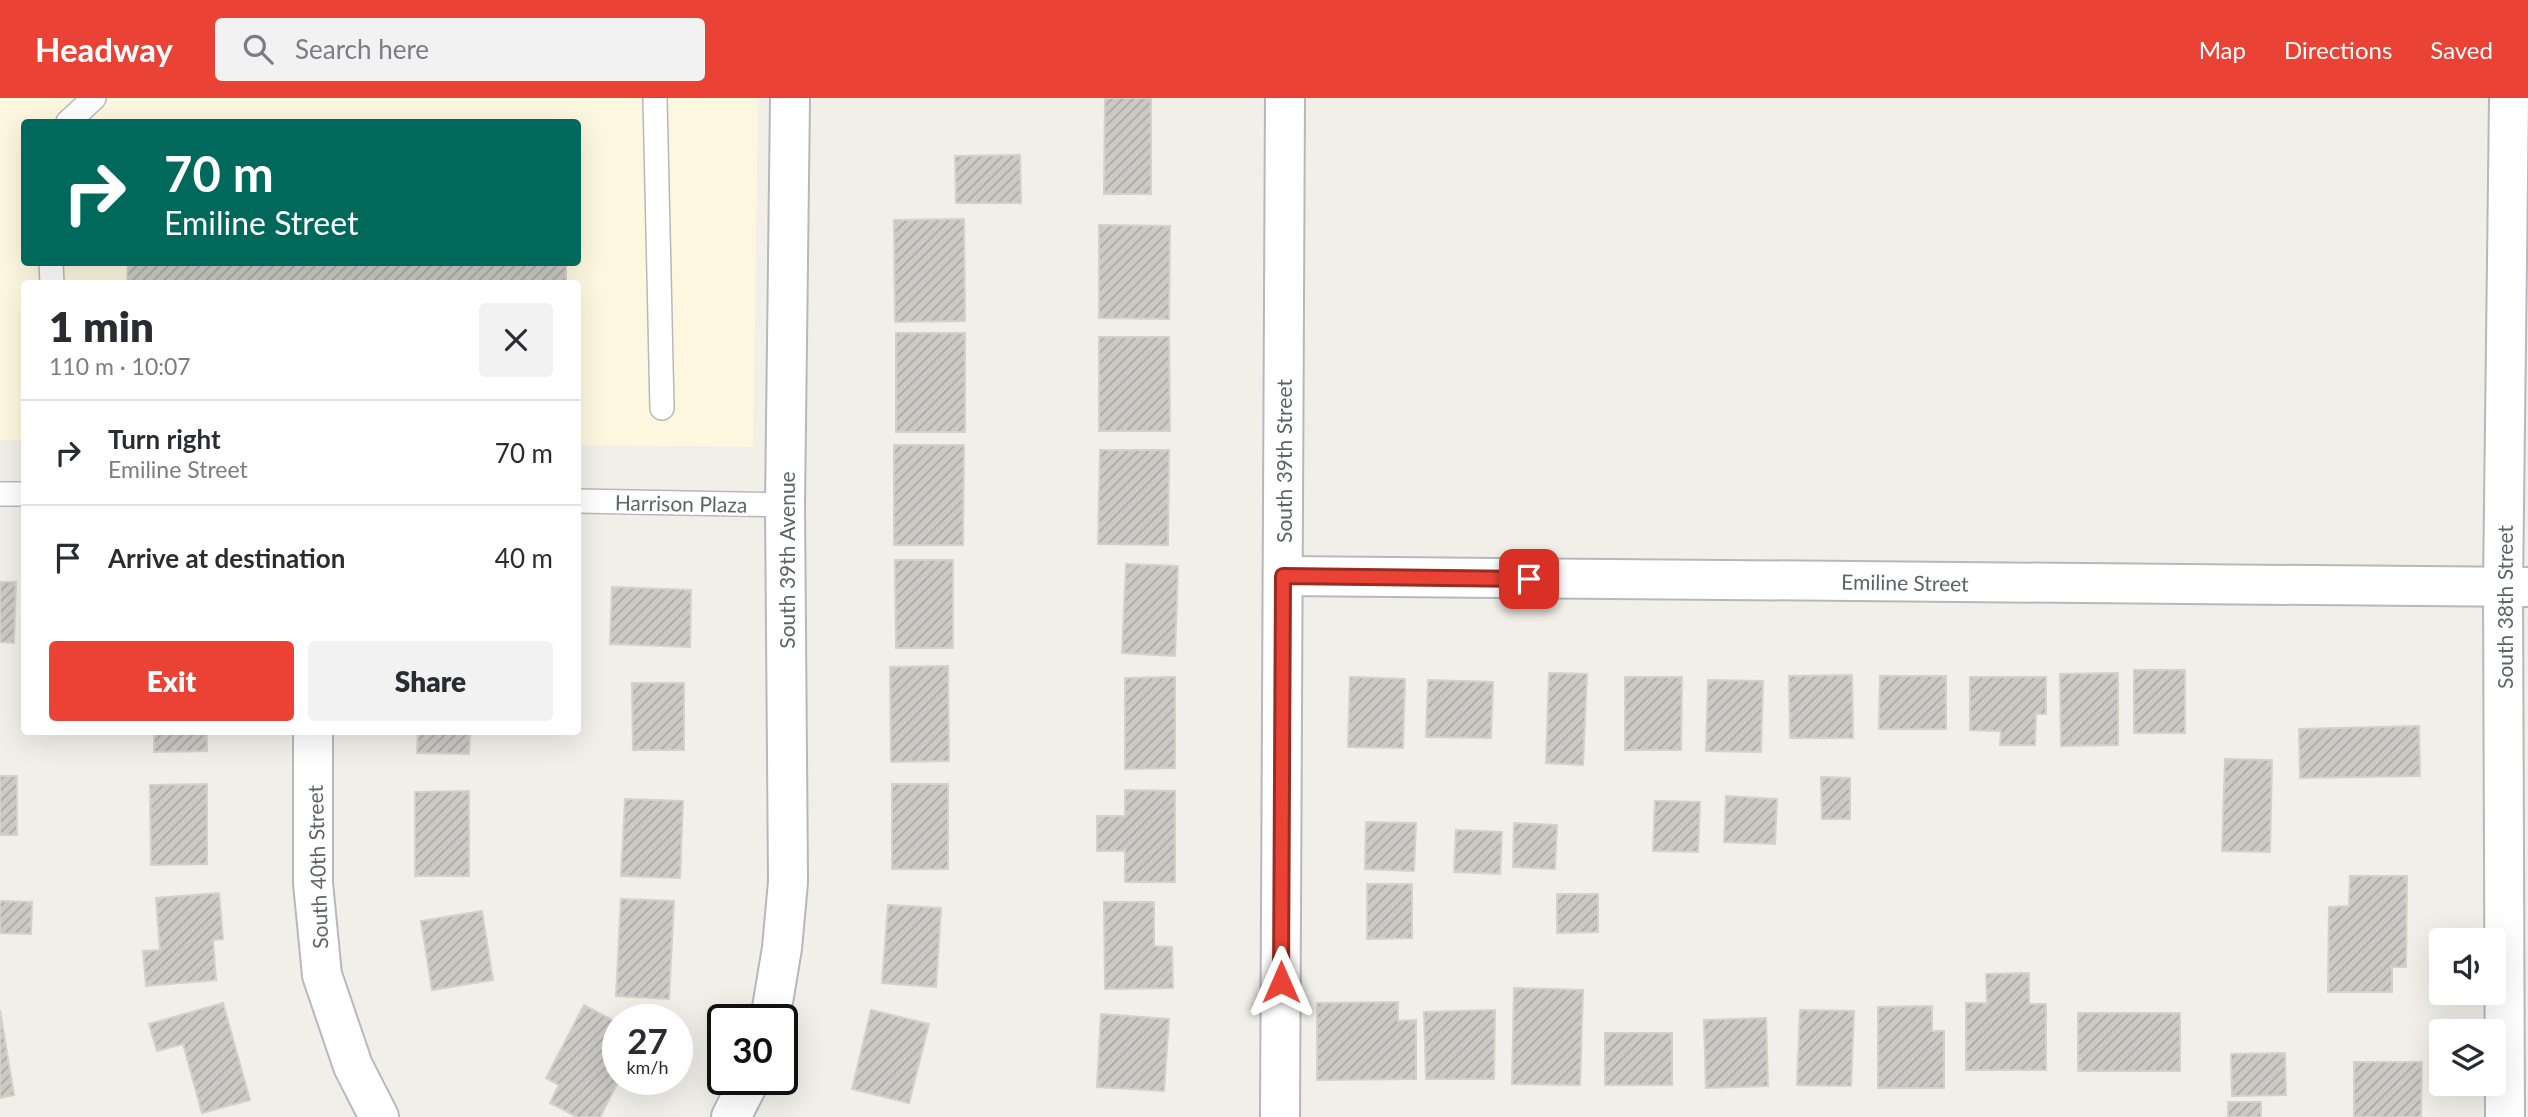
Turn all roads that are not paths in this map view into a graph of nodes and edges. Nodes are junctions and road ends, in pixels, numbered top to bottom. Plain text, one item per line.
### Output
1 (94, 98) edge
2 (655, 98) edge
3 (790, 98) edge
4 (1285, 98) edge
5 (2509, 98) edge
6 (71, 119) edge
7 (662, 408) dead end
8 (0, 494) edge
9 (21, 494) edge
10 (581, 501) edge
11 (785, 505) junction
12 (1283, 576) junction
13 (2516, 587) edge
14 (313, 735) edge
15 (2516, 891) edge
16 (773, 1004) edge
17 (743, 1095) edge
18 (379, 1117) edge
19 (732, 1117) edge
20 (1280, 1117) edge
21 (2505, 1117) edge

1 - 6 lane
2 - 7 lane
3 - 11 street, South 39th Avenue
4 - 12 street, South 39th Street
5 - 13 street, South 38th Street
8 - 9 lane
10 - 11 lane, Harrison Plaza
11 - 16 street, South 39th Avenue
12 - 13 street, Emiline Street
12 - 20 street, South 39th Street
13 - 15 street, South 38th Street
14 - 18 street, South 40th Street
15 - 21 street, South 38th Street
17 - 19 street

